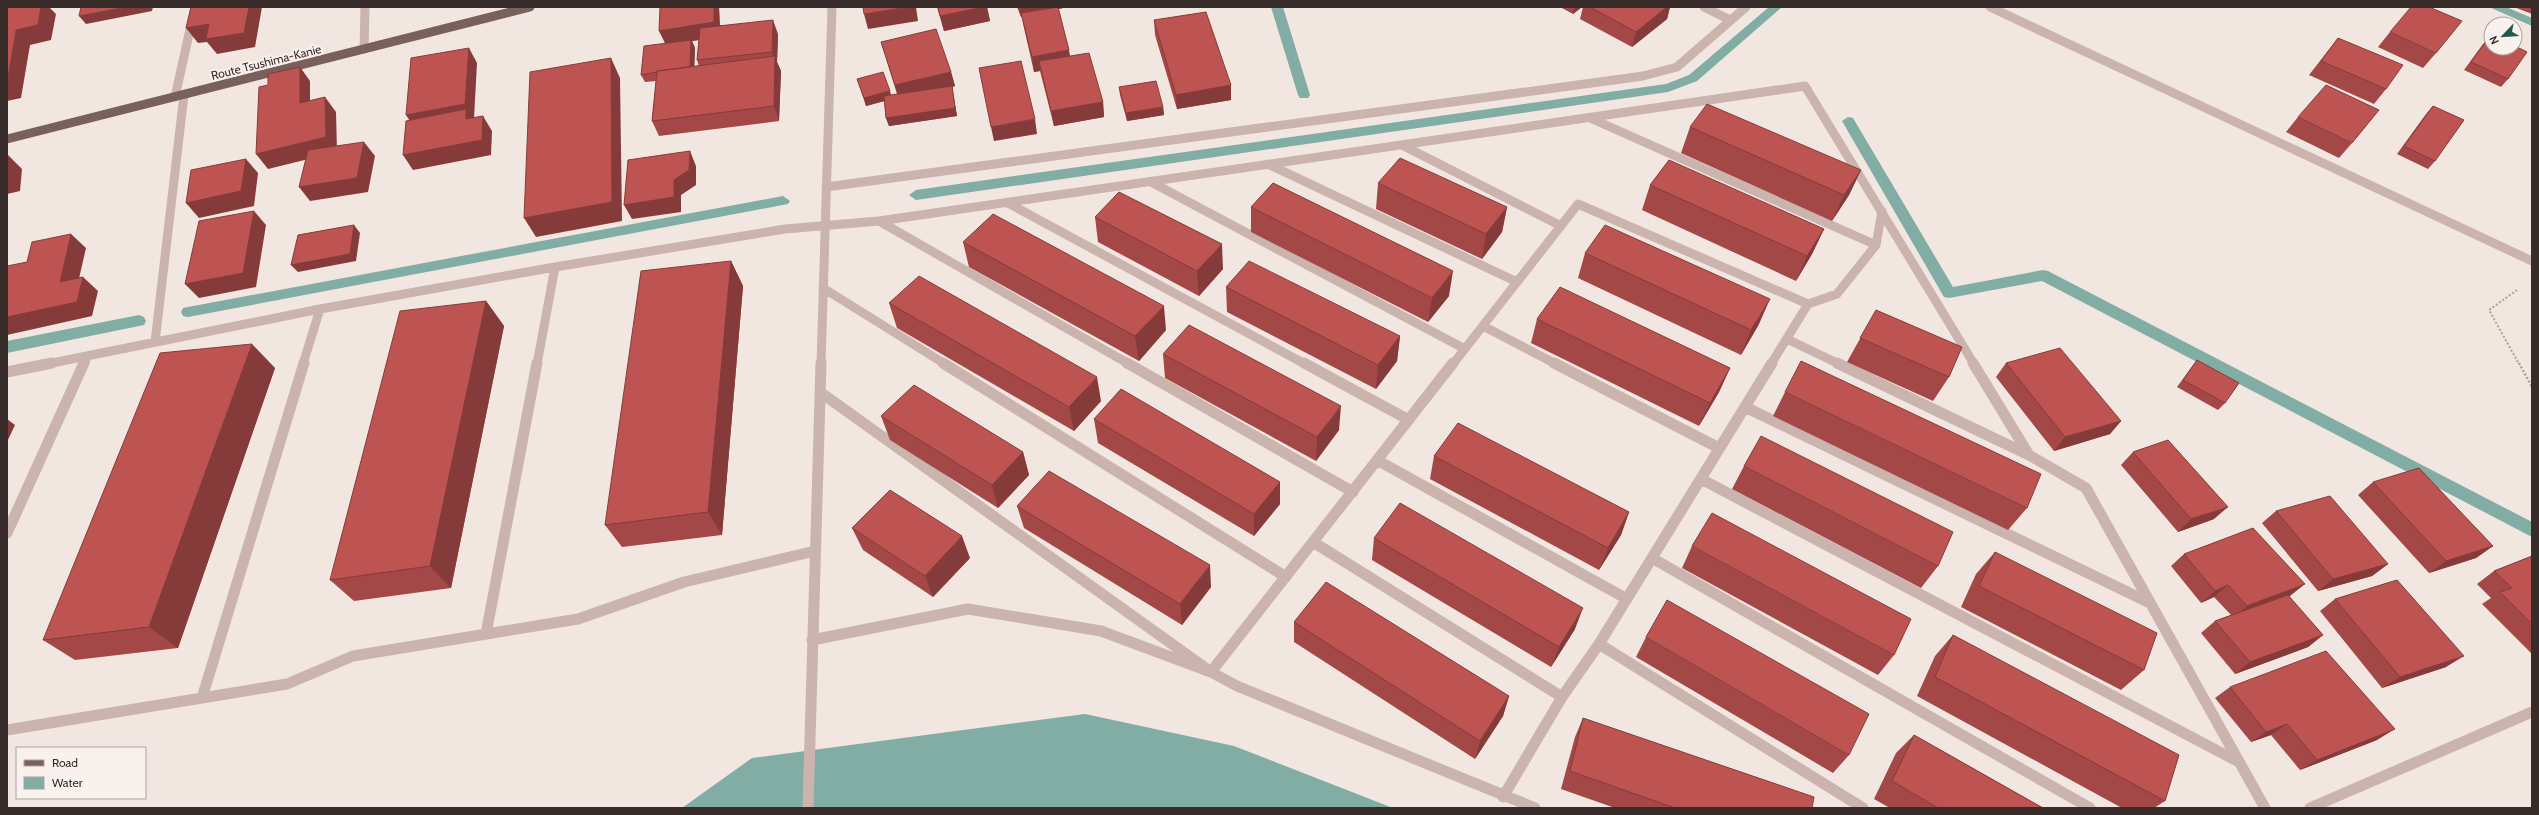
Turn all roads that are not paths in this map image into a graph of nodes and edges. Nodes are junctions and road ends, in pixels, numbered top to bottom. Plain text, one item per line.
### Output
1 (195, 7) edge
2 (365, 7) edge
3 (530, 7) edge
4 (832, 7) edge
5 (1704, 7) edge
6 (1746, 7) edge
7 (1990, 7) edge
8 (1730, 20) junction
9 (364, 49) junction
10 (184, 95) junction
11 (175, 97) junction
12 (1590, 118) junction
13 (7, 140) edge
14 (1402, 145) junction
15 (1268, 164) junction
16 (1151, 182) junction
17 (826, 187) junction
18 (1008, 203) junction
19 (1882, 211) junction
20 (879, 222) junction
21 (1561, 226) junction
22 (825, 227) junction
23 (1876, 245) junction
24 (2532, 261) edge
25 (555, 267) junction
26 (1517, 282) junction
27 (823, 288) junction
28 (1808, 304) junction
29 (320, 309) junction
30 (1483, 326) junction
31 (1787, 340) junction
32 (155, 342) junction
33 (1465, 349) junction
34 (87, 357) junction
35 (7, 372) edge
36 (820, 392) junction
37 (1745, 407) junction
38 (1409, 420) junction
39 (1720, 448) junction
40 (2029, 455) junction
41 (1377, 460) junction
42 (1701, 479) junction
43 (1352, 492) junction
44 (7, 533) edge
45 (1313, 542) junction
46 (815, 551) junction
47 (1652, 558) junction
48 (1286, 577) junction
49 (1627, 599) junction
50 (2150, 603) junction
51 (486, 634) junction
52 (812, 640) junction
53 (1599, 644) junction
54 (1211, 672) junction
55 (1562, 697) junction
56 (202, 698) junction
57 (2532, 712) edge
58 (7, 730) edge
59 (2239, 762) junction
60 (1503, 797) junction
61 (808, 808) edge
62 (1535, 808) edge
63 (1863, 808) edge
64 (2090, 808) edge
65 (2265, 808) edge
66 (2310, 808) edge

1 - 11 street
2 - 9 street
3 - 9 main road, Route Tsushima-Kanie
4 - 17 street
5 - 8 street
6 - 8 street
7 - 24 street
8 - 17 street
9 - 10 main road, Route Tsushima-Kanie
10 - 11 main road, Route Tsushima-Kanie
10 - 32 street
11 - 13 main road, Route Tsushima-Kanie
12 - 14 street
12 - 19 street
12 - 23 street
14 - 15 street
14 - 21 street
15 - 16 street
15 - 26 street
16 - 18 street
16 - 33 street
17 - 22 street
18 - 20 street
18 - 38 street
19 - 23 street
19 - 40 street
20 - 22 street
20 - 43 street
21 - 26 street
21 - 28 street
22 - 25 street
22 - 27 street
23 - 28 street
25 - 29 street
25 - 51 street
26 - 30 street
27 - 36 street
27 - 48 street
28 - 31 street
29 - 32 street
29 - 56 street
30 - 33 street
30 - 39 street
31 - 37 street
31 - 40 street
32 - 34 street
33 - 38 street
34 - 35 street
34 - 44 street
36 - 46 street
36 - 54 street
37 - 39 street
37 - 50 street
38 - 41 street
39 - 42 street
40 - 50 street
41 - 43 street
41 - 49 street
42 - 47 street
42 - 59 street
43 - 45 street
45 - 48 street
45 - 55 street
46 - 51 street
46 - 52 street
47 - 49 street
47 - 64 street
48 - 54 street
49 - 53 street
50 - 59 street
51 - 56 street
52 - 54 street
52 - 61 street
53 - 55 street
53 - 63 street
54 - 60 street
55 - 60 street
56 - 58 street
57 - 66 street
59 - 65 street
60 - 62 street

